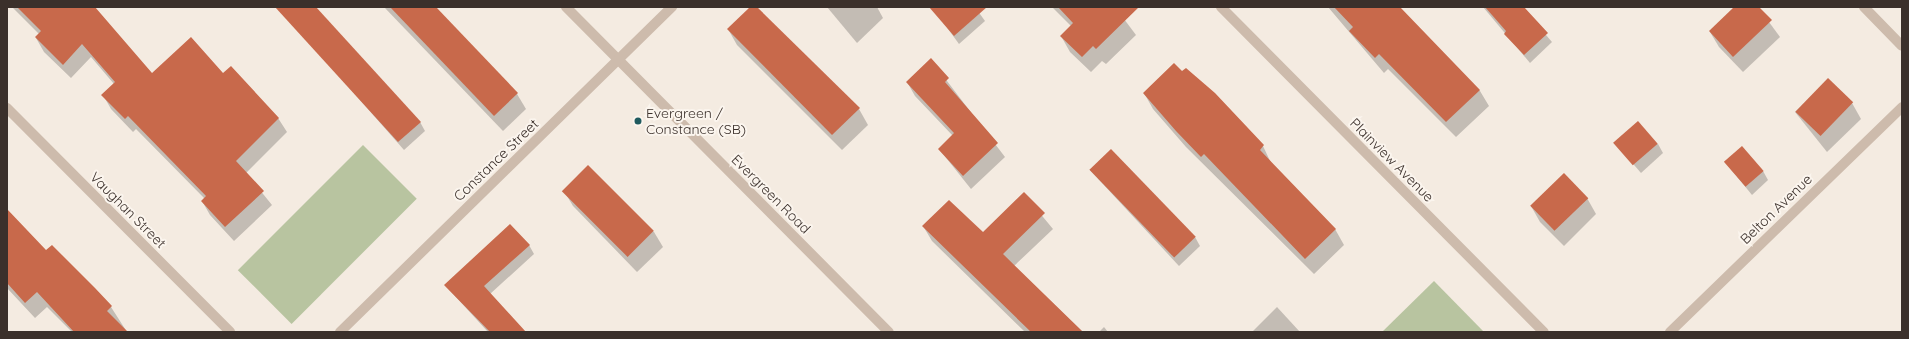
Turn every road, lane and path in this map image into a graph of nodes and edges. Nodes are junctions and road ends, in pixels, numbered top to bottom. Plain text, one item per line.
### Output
1 (566, 7) edge
2 (672, 7) edge
3 (1221, 7) edge
4 (1864, 7) edge
5 (1902, 46) edge
6 (618, 60) junction
7 (1902, 107) edge
8 (7, 108) edge
9 (230, 332) edge
10 (340, 332) edge
11 (889, 332) edge
12 (1544, 332) edge
13 (1670, 332) edge

1 - 6 street, Evergreen Road
2 - 6 street, Constance Street
3 - 12 street, Plainview Avenue
4 - 5 street
6 - 10 street, Constance Street
6 - 11 street, Evergreen Road
7 - 13 street, Belton Avenue
8 - 9 street, Vaughan Street

